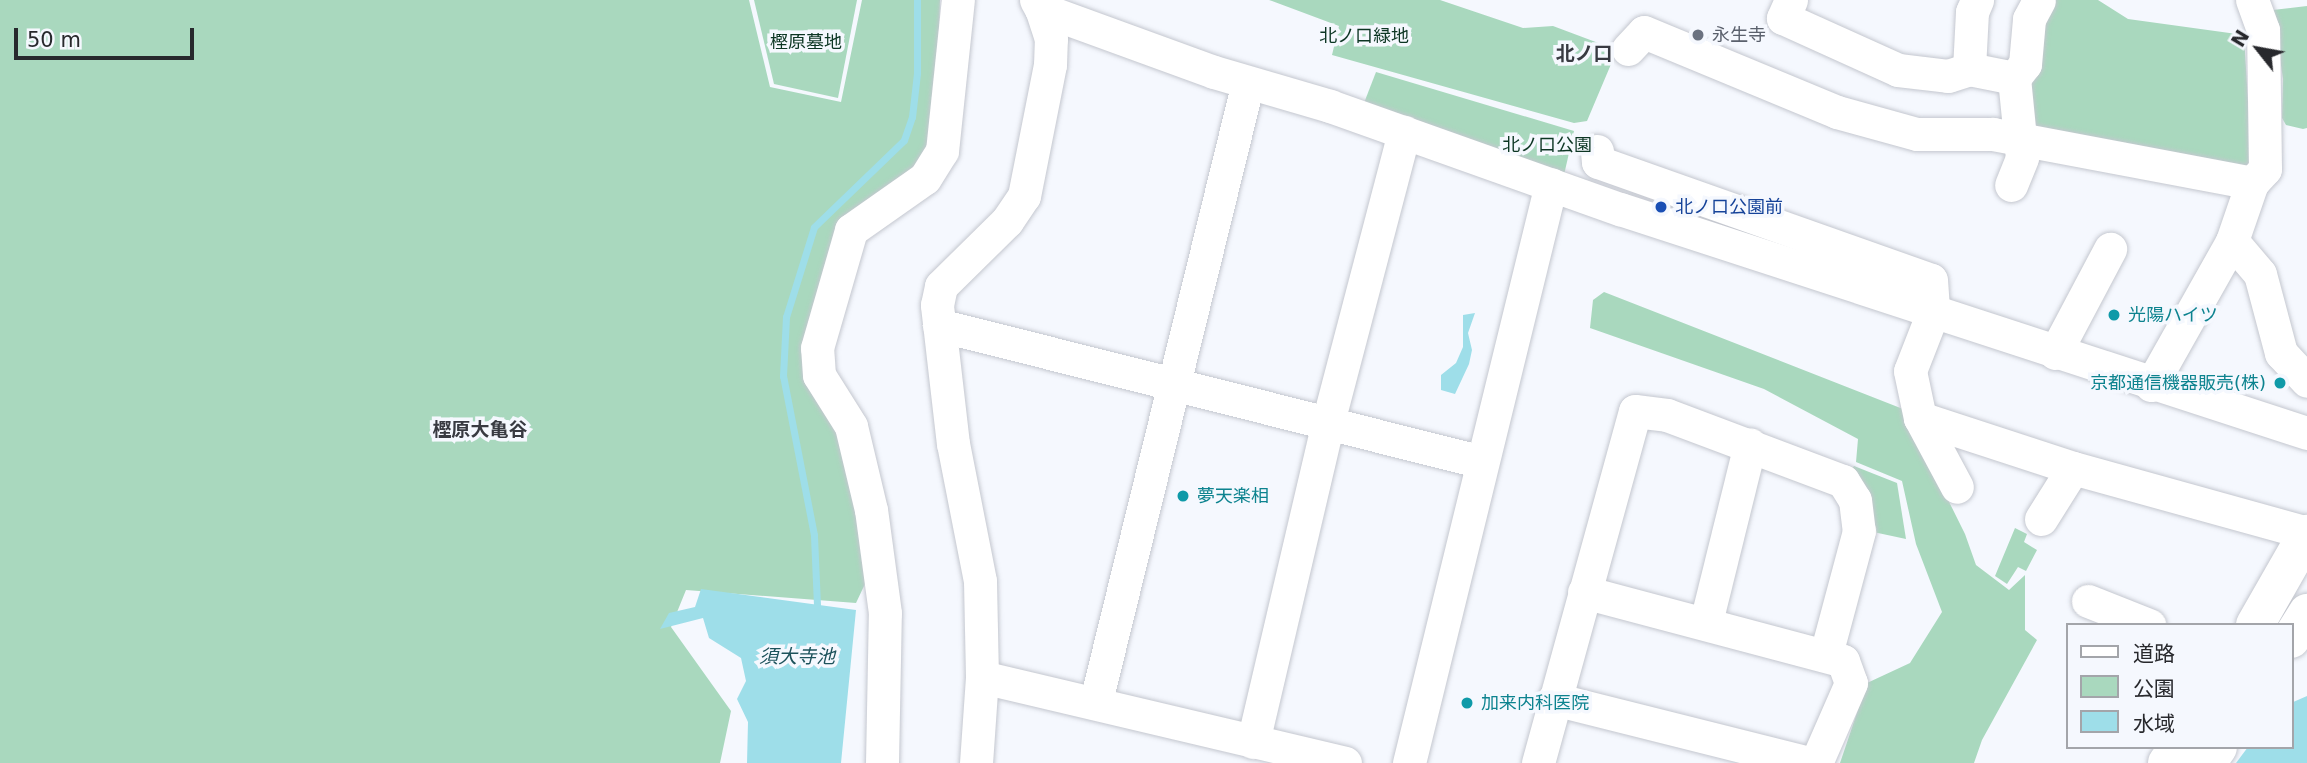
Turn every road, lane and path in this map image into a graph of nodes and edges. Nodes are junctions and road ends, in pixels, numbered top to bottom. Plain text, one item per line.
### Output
1 (958, 0) edge
2 (1791, 0) edge
3 (2039, 0) edge
4 (2252, 0) edge
5 (1968, 4) edge
6 (1039, 5) edge
7 (1628, 49) dead end
8 (1969, 69) junction
9 (2014, 78) junction
10 (1248, 82) junction
11 (1404, 132) junction
12 (2020, 141) junction
13 (1597, 151) dead end
14 (2252, 183) junction
15 (1551, 184) junction
16 (2011, 185) dead end
17 (2232, 241) junction
18 (2110, 249) dead end
19 (1933, 312) junction
20 (939, 325) junction
21 (2055, 353) junction
22 (2307, 381) edge
23 (1176, 385) junction
24 (2151, 386) junction
25 (1920, 418) junction
26 (1328, 422) junction
27 (2307, 433) edge
28 (1751, 444) junction
29 (1482, 462) junction
30 (2073, 468) junction
31 (1956, 487) dead end
32 (2041, 519) dead end
33 (2307, 533) edge
34 (1584, 592) junction
35 (2088, 601) dead end
36 (2307, 613) edge
37 (1706, 622) junction
38 (2144, 623) edge
39 (2256, 623) edge
40 (2293, 636) edge
41 (1826, 654) junction
42 (982, 677) junction
43 (1554, 699) junction
44 (1096, 701) junction
45 (1253, 743) junction
46 (882, 763) edge
47 (976, 763) edge
48 (1345, 763) edge
49 (1409, 763) edge
50 (1538, 763) edge
51 (1808, 763) edge
52 (1816, 763) edge

1 - 46 street
2 - 8 street
3 - 9 street
4 - 14 street
5 - 8 street
6 - 10 street
6 - 20 street
7 - 12 street
8 - 9 street
9 - 12 street
10 - 11 street
10 - 23 street
11 - 15 street
11 - 26 street
12 - 14 street
12 - 16 street
13 - 19 street
14 - 17 street
15 - 19 street
15 - 29 street
17 - 22 street
17 - 24 street
18 - 21 street
19 - 21 street
19 - 25 street
20 - 23 street
20 - 42 street
21 - 24 street
23 - 26 street
23 - 44 street
24 - 27 street
25 - 30 street
25 - 31 street
26 - 29 street
26 - 45 street
28 - 34 street
28 - 37 street
28 - 41 street
29 - 49 street
30 - 32 street
30 - 33 street
33 - 39 main road
34 - 37 street
34 - 43 street
35 - 38 street
36 - 40 main road
37 - 41 street
41 - 52 street
42 - 44 street
42 - 47 street
43 - 50 street
43 - 51 street
44 - 45 street
45 - 48 street

